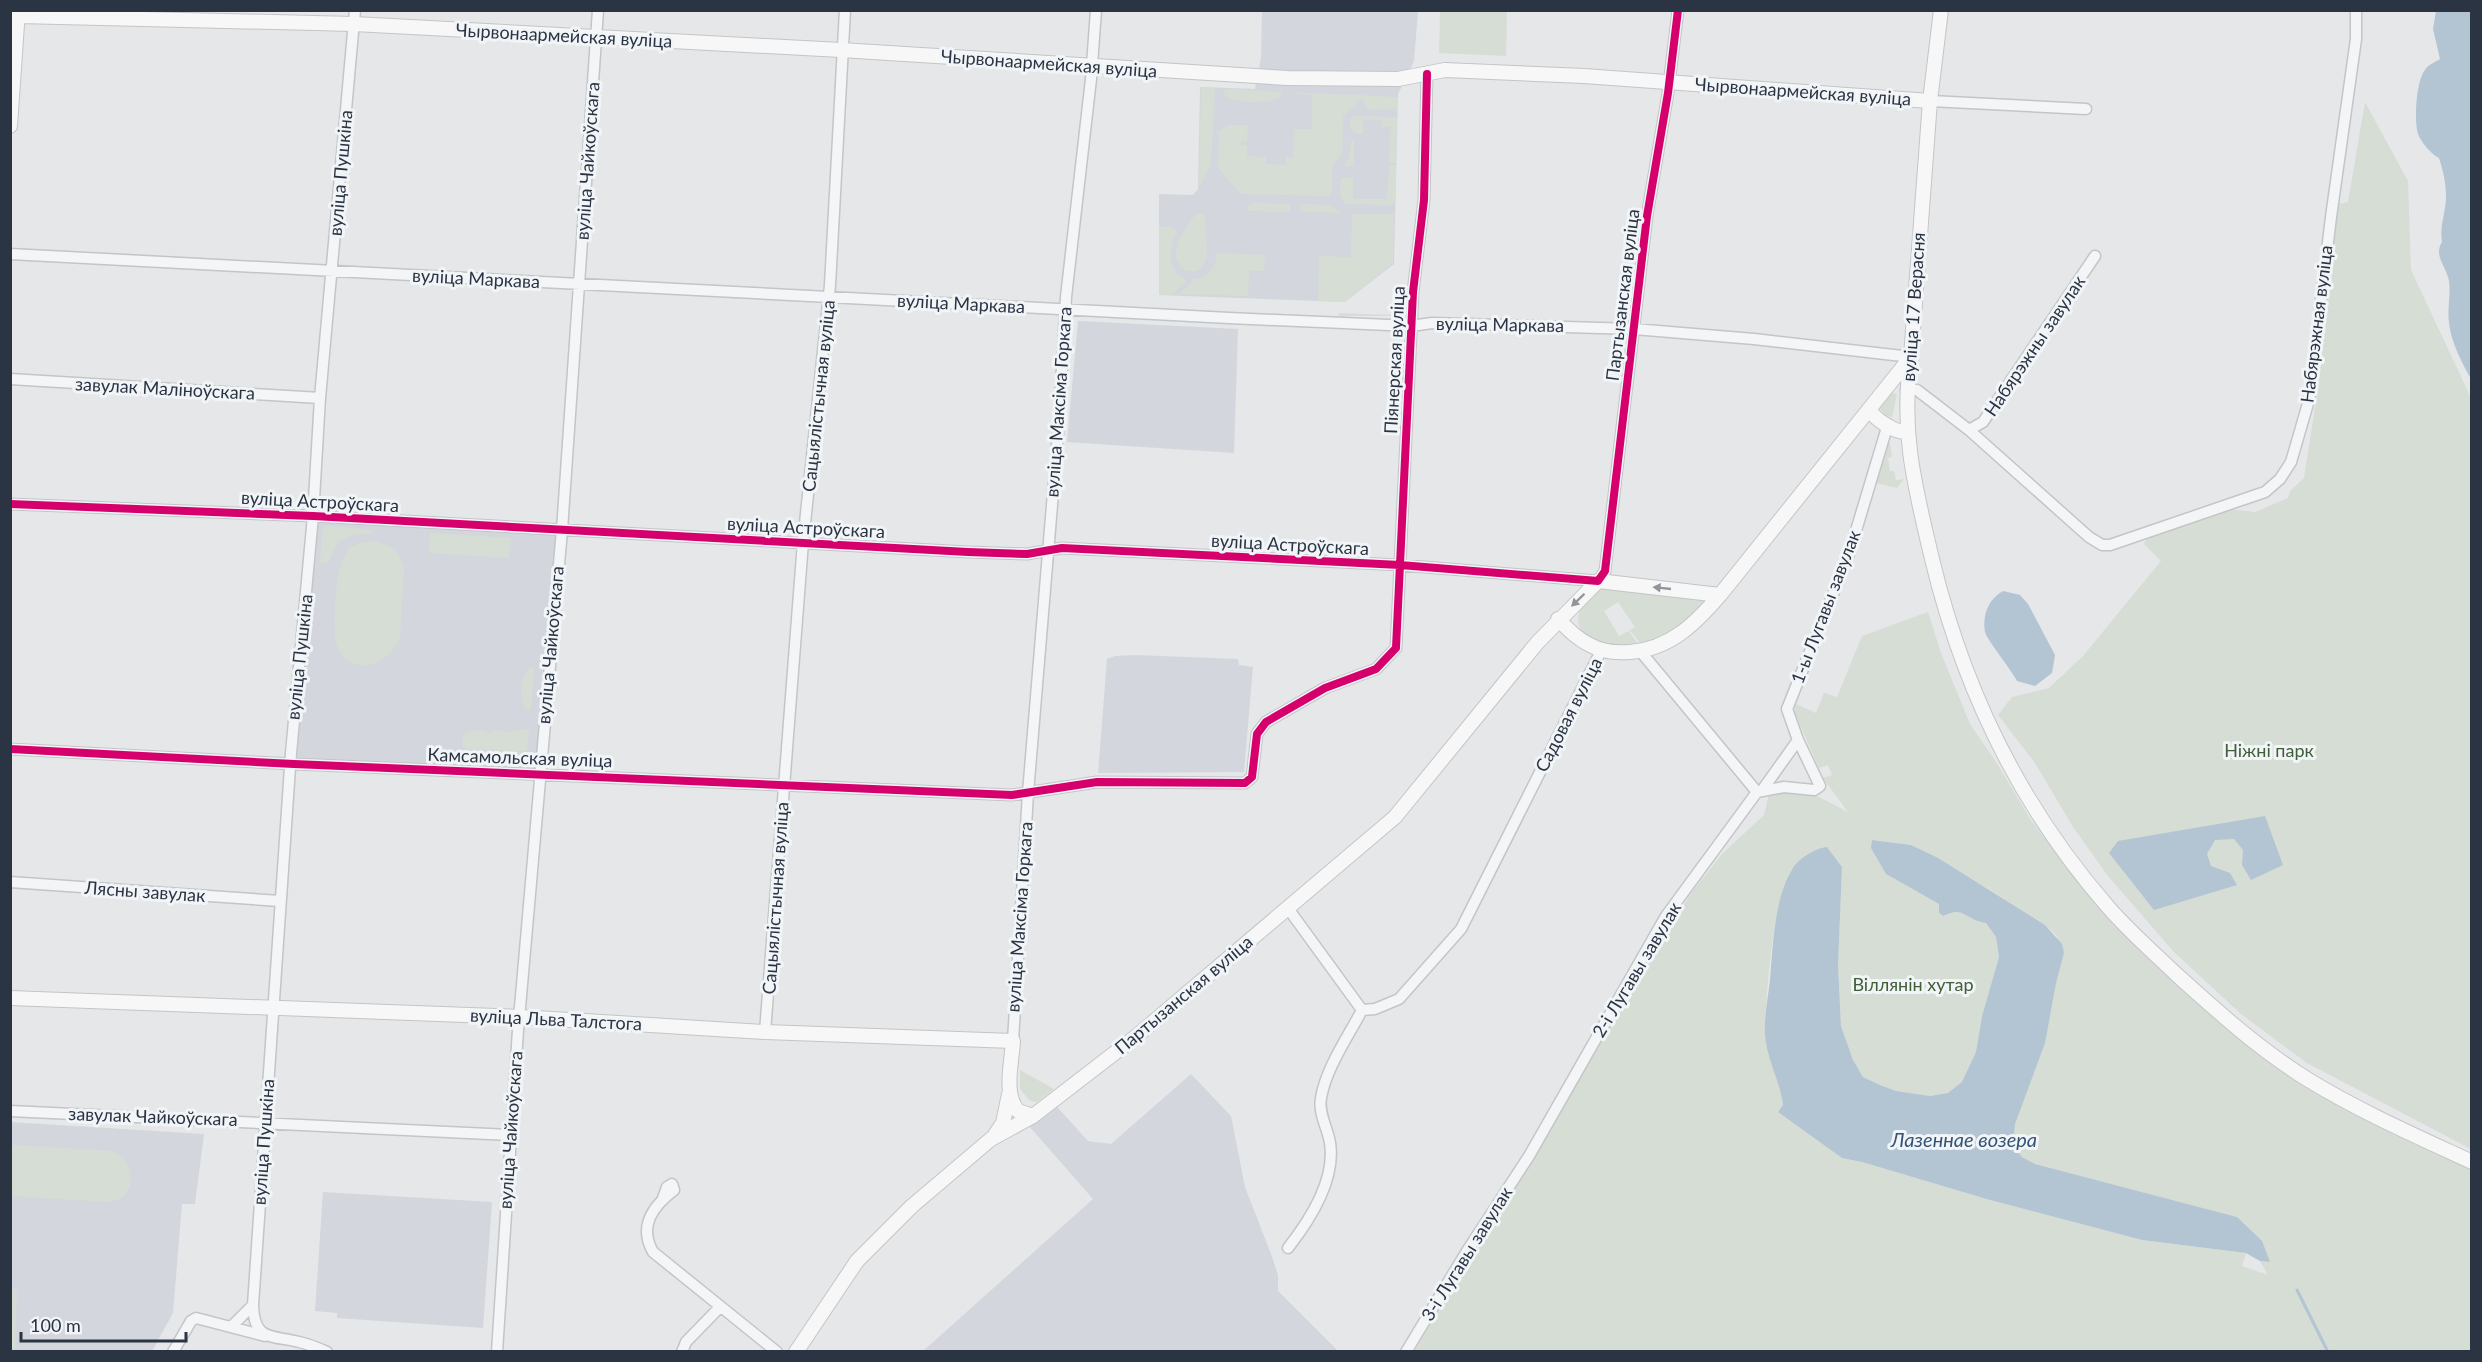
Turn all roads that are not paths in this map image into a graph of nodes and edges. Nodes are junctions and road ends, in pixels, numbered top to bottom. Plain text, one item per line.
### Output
1 (598, 10) edge
2 (845, 10) edge
3 (1096, 10) edge
4 (1678, 10) edge
5 (1941, 10) edge
6 (2356, 10) edge
7 (15, 14) edge
8 (354, 17) edge
9 (596, 38) junction
10 (841, 50) junction
11 (1091, 66) junction
12 (1427, 74) junction
13 (1669, 82) junction
14 (1930, 101) junction
15 (2086, 109) dead end
16 (10, 126) edge
17 (10, 254) edge
18 (2095, 256) dead end
19 (332, 272) junction
20 (578, 285) junction
21 (829, 297) junction
22 (1065, 309) junction
23 (1411, 326) junction
24 (1634, 329) junction
25 (1911, 357) junction
26 (10, 379) edge
27 (1906, 389) junction
28 (320, 398) junction
29 (1869, 410) junction
30 (1888, 424) junction
31 (1969, 430) junction
32 (1908, 432) junction
33 (10, 504) edge
34 (313, 516) junction
35 (561, 530) junction
36 (803, 542) junction
37 (2102, 545) joint
38 (1048, 551) junction
39 (1400, 565) junction
40 (1598, 581) junction
41 (1720, 595) junction
42 (1558, 619) junction
43 (1601, 651) junction
44 (1641, 652) junction
45 (1798, 740) junction
46 (10, 749) edge
47 (290, 764) junction
48 (540, 774) junction
49 (785, 786) junction
50 (1760, 790) junction
51 (1028, 793) junction
52 (10, 882) edge
53 (280, 902) junction
54 (1287, 907) junction
55 (10, 998) edge
56 (273, 1010) junction
57 (1362, 1010) junction
58 (520, 1017) junction
59 (765, 1032) junction
60 (1013, 1041) junction
61 (1010, 1089) junction
62 (10, 1112) edge
63 (1033, 1116) junction
64 (266, 1122) junction
65 (511, 1135) junction
66 (991, 1139) junction
67 (1529, 1156) joint
68 (2472, 1162) edge
69 (663, 1198) dead end
70 (1288, 1248) dead end
71 (253, 1305) junction
72 (720, 1307) junction
73 (232, 1326) junction
74 (268, 1337) junction
75 (173, 1352) edge
76 (327, 1352) edge
77 (497, 1352) edge
78 (682, 1352) edge
79 (777, 1352) edge
80 (796, 1352) edge
81 (1406, 1352) edge

1 - 9 street, вуліца Чайкоўскага
2 - 10 street, Сацыялістычная вуліца
3 - 11 street, вуліца Максіма Горкага
4 - 13 street, Партызанская вуліца
5 - 14 main road, вуліца 17 Верасня
6 - 37 street, Набярэжная вуліца
7 - 8 main road, Чырвонаармейская вуліца
7 - 16 main road
8 - 9 main road, Чырвонаармейская вуліца
8 - 19 street, вуліца Пушкіна
9 - 10 main road, Чырвонаармейская вуліца
9 - 20 street, вуліца Чайкоўскага
10 - 11 main road, Чырвонаармейская вуліца
10 - 21 street, Сацыялістычная вуліца
11 - 12 main road, Чырвонаармейская вуліца
11 - 22 street, вуліца Максіма Горкага
12 - 13 main road, Чырвонаармейская вуліца
12 - 23 street, Піянерская вуліца
13 - 14 main road, Чырвонаармейская вуліца
13 - 24 street, Партызанская вуліца
14 - 15 street, Чырвонаармейская вуліца
14 - 25 main road, вуліца 17 Верасня
17 - 19 street, вуліца Маркава
18 - 31 street, Набярэжны завулак
19 - 20 street, вуліца Маркава
19 - 28 street, вуліца Пушкіна
20 - 21 street, вуліца Маркава
20 - 35 street, вуліца Чайкоўскага
21 - 22 street, вуліца Маркава
21 - 36 street, Сацыялістычная вуліца
22 - 23 street, вуліца Маркава
22 - 38 street, вуліца Максіма Горкага
23 - 24 street, вуліца Маркава
23 - 39 street, Піянерская вуліца
24 - 25 street, вуліца Маркава
24 - 40 street, Партызанская вуліца
25 - 27 main road, вуліца 17 Верасня
25 - 29 main road, Садовая вуліца
26 - 28 street, завулак Маліноўскага
27 - 31 street, вуліца 17 Верасня
27 - 32 main road
28 - 34 street, вуліца Пушкіна
29 - 30 main road
29 - 41 main road, Садовая вуліца
30 - 32 main road
30 - 45 street, 1-ы Лугавы завулак
31 - 37 street, вуліца 17 Верасня
32 - 68 main road
33 - 34 street, вуліца Астроўскага
34 - 35 street, вуліца Астроўскага
34 - 47 street, вуліца Пушкіна
35 - 36 street, вуліца Астроўскага
35 - 48 street, вуліца Чайкоўскага
36 - 38 street, вуліца Астроўскага
36 - 49 street, Сацыялістычная вуліца
38 - 39 street, вуліца Астроўскага
38 - 51 street, вуліца Максіма Горкага
39 - 40 street, вуліца Астроўскага
39 - 51 street, Піянерская вуліца
41 -> 40 main road, вуліца Астроўскага
40 -> 42 main road, Партызанская вуліца
41 - 44 main road, Садовая вуліца
42 - 43 main road
42 - 54 main road, Партызанская вуліца
43 - 44 main road, Садовая вуліца
43 - 57 street, Садовая вуліца
44 - 50 street
45 - 50 street, 2-і Лугавы завулак
45 - 50 street, 1-ы Лугавы завулак
46 - 47 street, Камсамольская вуліца
47 - 48 street, Камсамольская вуліца
47 - 53 street, вуліца Пушкіна
48 - 49 street, Камсамольская вуліца
48 - 58 street, вуліца Чайкоўскага
49 - 51 street, Камсамольская вуліца
49 - 59 street, Сацыялістычная вуліца
50 - 67 street, 2-і Лугавы завулак
51 - 60 street, вуліца Максіма Горкага
52 - 53 street, Лясны завулак
53 - 56 street, вуліца Пушкіна
54 - 57 street
54 - 63 main road, Партызанская вуліца
55 - 56 main road, вуліца Льва Талстога
56 - 58 main road, вуліца Льва Талстога
56 - 64 street, вуліца Пушкіна
57 - 70 street
58 - 59 main road, вуліца Льва Талстога
58 - 65 street, вуліца Чайкоўскага
59 - 60 main road, вуліца Льва Талстога
60 - 61 main road
61 - 63 main road
61 - 66 main road
62 - 64 street, завулак Чайкоўскага
63 - 66 main road, Партызанская вуліца
64 - 65 street, завулак Чайкоўскага
64 - 71 street, вуліца Пушкіна
65 - 77 street, вуліца Чайкоўскага
66 - 80 main road, Партызанская вуліца
67 - 81 street, 3-і Лугавы завулак
69 - 72 street
71 - 73 street
71 - 74 street
72 - 78 street
72 - 79 street
73 - 74 street
73 - 75 street
74 - 76 street

